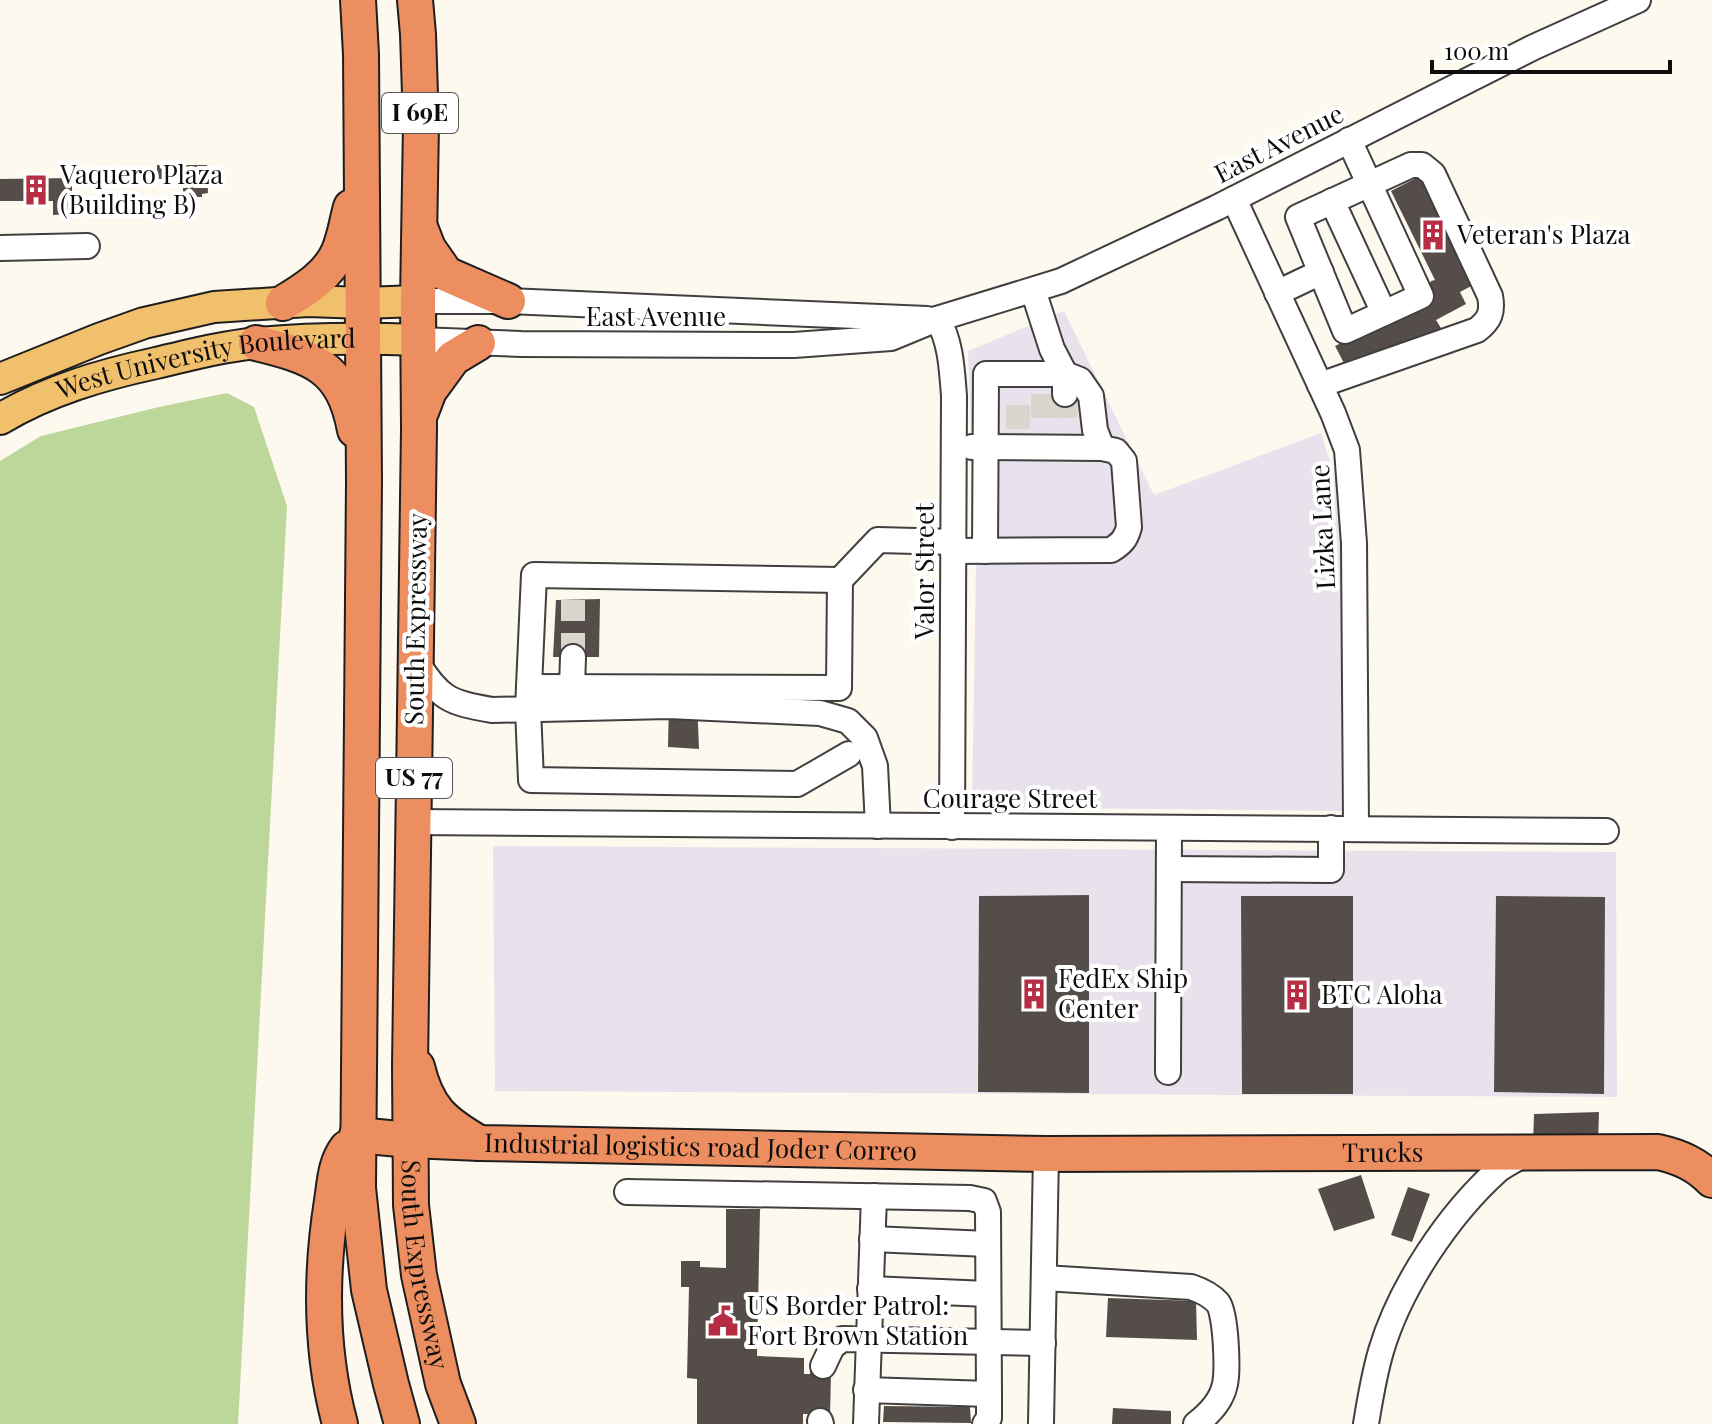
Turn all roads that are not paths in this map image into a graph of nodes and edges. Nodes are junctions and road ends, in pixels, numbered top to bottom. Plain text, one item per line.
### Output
1 (358, 0) edge
2 (415, 0) edge
3 (1638, 0) edge
4 (1349, 140) junction
5 (362, 164) junction
6 (1369, 183) junction
7 (1234, 199) junction
8 (1332, 201) junction
9 (419, 226) junction
10 (87, 246) dead end
11 (0, 248) edge
12 (1321, 272) junction
13 (1033, 290) junction
14 (1277, 293) junction
15 (418, 301) junction
16 (508, 301) junction
17 (283, 303) junction
18 (363, 303) junction
19 (1384, 313) junction
20 (937, 319) junction
21 (363, 338) junction
22 (419, 340) junction
23 (256, 343) junction
24 (478, 343) junction
25 (1, 377) edge
26 (1054, 384) junction
27 (1320, 385) junction
28 (419, 416) junction
29 (0, 419) edge
30 (954, 446) junction
31 (986, 447) junction
32 (1102, 448) junction
33 (364, 481) junction
34 (954, 546) junction
35 (985, 551) junction
36 (840, 580) junction
37 (573, 657) tunnel mouth
38 (416, 661) junction
39 (572, 687) junction
40 (528, 698) junction
41 (849, 754) dead end
42 (414, 822) junction
43 (878, 826) junction
44 (952, 827) junction
45 (1169, 828) junction
46 (1259, 828) junction
47 (1344, 828) junction
48 (1606, 831) dead end
49 (1169, 869) junction
50 (1260, 869) junction
51 (411, 1037) junction
52 (1168, 1072) dead end
53 (357, 1135) junction
54 (410, 1140) junction
55 (480, 1143) junction
56 (700, 1148) junction
57 (1527, 1153) junction
58 (1046, 1154) junction
59 (1712, 1180) edge
60 (627, 1192) dead end
61 (698, 1192) junction
62 (874, 1196) junction
63 (872, 1239) junction
64 (988, 1244) junction
65 (1044, 1278) junction
66 (870, 1289) junction
67 (988, 1294) junction
68 (868, 1340) junction
69 (988, 1342) junction
70 (1043, 1343) junction
71 (823, 1366) dead end
72 (866, 1390) junction
73 (989, 1394) junction
74 (455, 1422) edge
75 (340, 1424) edge
76 (402, 1424) edge
77 (866, 1424) edge
78 (985, 1424) edge
79 (1041, 1424) edge
80 (1050, 1424) edge
81 (1196, 1424) edge
82 (1366, 1424) edge

1 - 5 highway, South Expressway / I 69E
2 - 9 highway, South Expressway / I 69E
3 - 4 street, East Avenue
4 - 6 street
4 - 7 street, East Avenue
5 - 17 highway
5 - 18 highway, South Expressway / I 69E
6 - 8 street
6 - 19 street
6 - 27 street
7 - 13 street, East Avenue
7 - 14 street, Lizka Lane
8 - 12 street
8 - 19 street
9 - 15 highway, South Expressway / I 69E
9 - 16 highway
10 - 11 street
12 - 14 street
12 - 19 street
13 - 20 street, East Avenue
13 - 26 street
14 - 27 street, Lizka Lane
15 - 16 street, East Avenue
15 - 18 main road, West University Boulevard
15 - 22 highway, South Expressway / US 77
16 - 20 street, East Avenue
17 - 18 main road, West University Boulevard
17 - 25 main road, West University Boulevard
18 - 21 highway, South Expressway / US 77
20 - 24 street, East Avenue
20 - 30 street, Valor Street
21 - 22 main road, West University Boulevard
21 - 23 main road, West University Boulevard
21 - 33 highway, South Expressway / US 77
22 - 24 street, East Avenue
22 - 28 highway, South Expressway / US 77
23 - 29 main road, West University Boulevard
23 - 33 highway
24 - 28 highway
26 - 31 street
26 - 32 street
27 - 47 street, Lizka Lane
28 - 38 highway, South Expressway / US 77
30 - 31 street
30 - 34 street, Valor Street
31 - 32 street
31 - 35 street
32 - 35 street
33 - 53 highway, South Expressway / US 77
34 - 35 street
34 - 36 street
34 - 44 street, Valor Street
36 - 39 street
36 - 40 street
37 - 39 street
38 - 40 street
38 - 42 highway, South Expressway / US 77
39 - 40 street
40 - 41 street
40 - 43 street
42 - 43 street, Courage Street
42 - 51 highway, South Expressway / US 77
43 - 44 street, Courage Street
44 - 45 street, Courage Street
45 - 46 street, Courage Street
45 - 49 street
46 - 47 street, Courage Street
46 - 50 street
47 - 48 street, Courage Street
47 - 50 street, Lizka Lane
49 - 50 street
49 - 52 street
51 - 54 highway, South Expressway / US 77
51 - 55 highway
53 - 54 highway, Industrial logistics road Joder Correo
53 - 75 highway
53 - 76 highway, South Expressway / US 77
54 - 55 highway, Industrial logistics road Joder Correo
54 - 74 highway, South Expressway / US 77
55 - 56 highway, Industrial logistics road Joder Correo
56 - 58 highway, Industrial logistics road Joder Correo
56 - 61 street
57 - 58 highway, Trucks
57 - 59 highway, Trucks
57 - 82 street
58 - 65 street
60 - 61 street
61 - 62 street
62 - 63 street
62 - 64 street
63 - 64 street
63 - 66 street
64 - 67 street
65 - 70 street
65 - 81 street
66 - 67 street
66 - 68 street
67 - 69 street
68 - 69 street
68 - 71 street
68 - 72 street
69 - 70 street
69 - 73 street
70 - 79 street
72 - 73 street
72 - 77 street
73 - 78 street
79 - 80 street

